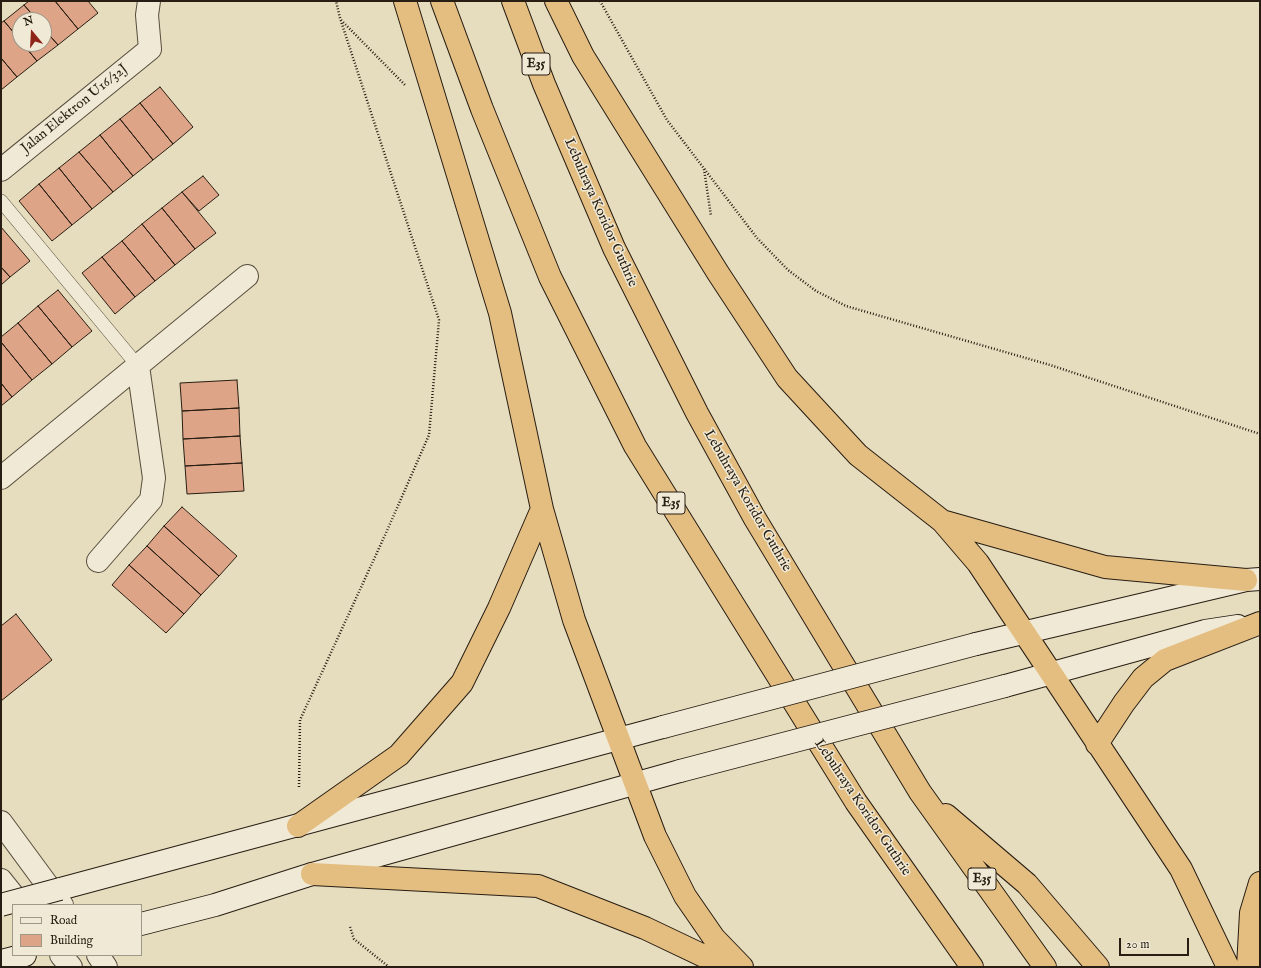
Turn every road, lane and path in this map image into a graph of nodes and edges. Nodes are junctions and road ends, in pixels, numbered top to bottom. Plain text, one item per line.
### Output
1 (149, 1) edge
2 (336, 1) edge
3 (406, 1) edge
4 (442, 1) edge
5 (513, 1) edge
6 (556, 1) edge
7 (600, 1) edge
8 (340, 18) junction
9 (409, 90) dead end
10 (1, 170) edge
11 (1, 201) edge
12 (247, 276) dead end
13 (138, 366) junction
14 (1260, 434) edge
15 (1, 478) edge
16 (542, 509) junction
17 (942, 521) junction
18 (98, 561) dead end
19 (1253, 579) edge
20 (1260, 623) edge
21 (1025, 632) junction
22 (1050, 673) junction
23 (619, 739) junction
24 (1097, 744) junction
25 (636, 782) junction
26 (299, 786) dead end
27 (920, 792) junction
28 (1, 822) edge
29 (298, 826) junction
30 (312, 874) junction
31 (1, 880) edge
32 (1260, 883) edge
33 (20, 904) edge
34 (61, 904) edge
35 (1, 905) edge
36 (142, 924) edge
37 (350, 927) dead end
38 (21, 956) edge
39 (62, 956) edge
40 (99, 956) edge
41 (1, 961) edge
42 (71, 967) edge
43 (106, 967) edge
44 (389, 967) edge
45 (727, 967) edge
46 (742, 967) edge
47 (972, 967) edge
48 (1045, 967) edge
49 (1098, 967) edge
50 (1228, 967) edge
51 (1248, 967) edge

1 - 10 main road, Jalan Elektron U16/32J
2 - 8 path
3 - 16 highway
4 - 47 highway, Lebuhraya Koridor Guthrie / E35
5 - 27 highway, Lebuhraya Koridor Guthrie / E35
6 - 17 highway
7 - 14 path
8 - 9 path
8 - 26 path
11 - 13 lane
12 - 13 main road
13 - 15 main road
13 - 18 main road
16 - 23 highway
16 - 29 highway
17 - 19 highway
17 - 21 highway
19 - 21 main road
20 - 22 main road
20 - 24 highway
21 - 22 highway
21 - 23 main road, bridge
22 - 24 highway
22 - 25 main road, bridge
23 - 25 highway
23 - 29 main road
24 - 50 highway
25 - 30 main road
25 - 46 highway
27 - 48 highway, Lebuhraya Koridor Guthrie / E35
27 - 49 highway
28 - 34 main road
29 - 35 main road, bridge
30 - 36 main road
30 - 45 highway
31 - 33 main road
32 - 51 highway
37 - 44 path
38 - 41 main road
39 - 42 main road
40 - 43 main road

